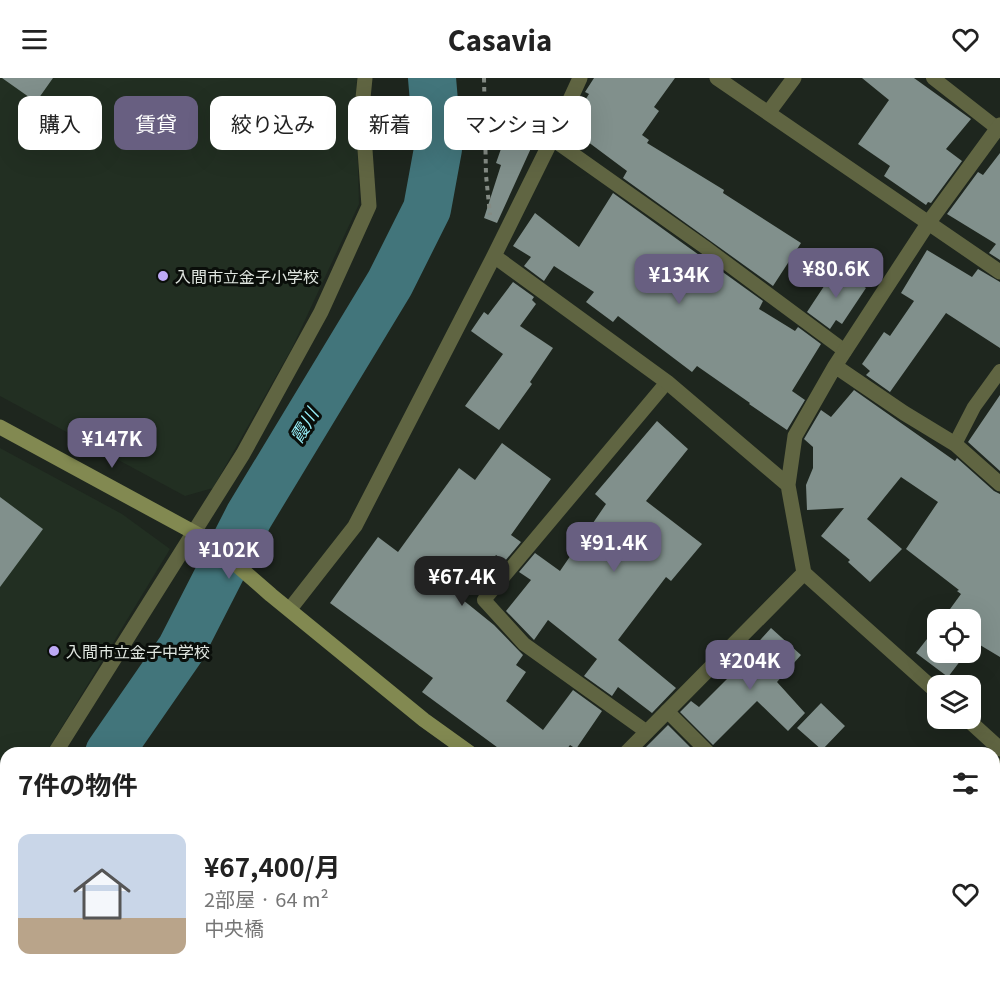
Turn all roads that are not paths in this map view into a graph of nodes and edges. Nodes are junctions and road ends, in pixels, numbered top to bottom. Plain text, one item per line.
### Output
1 (365, 78) edge
2 (580, 78) edge
3 (717, 78) edge
4 (794, 78) edge
5 (933, 78) edge
6 (572, 96) edge
7 (768, 113) junction
8 (999, 127) edge
9 (547, 150) edge
10 (568, 150) edge
11 (929, 222) junction
12 (494, 256) junction
13 (1000, 273) edge
14 (845, 351) junction
15 (835, 366) junction
16 (1000, 371) edge
17 (667, 382) junction
18 (0, 427) edge
19 (954, 444) junction
20 (1000, 484) edge
21 (788, 485) junction
22 (201, 536) junction
23 (804, 573) junction
24 (290, 609) junction
25 (927, 683) edge
26 (667, 711) junction
27 (978, 729) edge
28 (647, 732) junction
29 (59, 747) edge
30 (462, 747) edge
31 (632, 747) edge
32 (703, 747) edge
33 (998, 747) edge

1 - 22 street
2 - 6 street
3 - 7 street
4 - 7 street
5 - 8 lane
7 - 11 street
8 - 11 street
9 - 12 street
10 - 14 lane
11 - 13 street
11 - 14 street
12 - 17 street
12 - 24 street
14 - 15 street
15 - 19 street
15 - 21 street
16 - 19 lane
17 - 21 street
17 - 28 lane
18 - 22 street
19 - 20 street
21 - 23 street
22 - 24 street
22 - 29 street
23 - 25 street
23 - 26 street
24 - 30 street
26 - 28 street
26 - 32 lane
27 - 33 street
28 - 31 street

